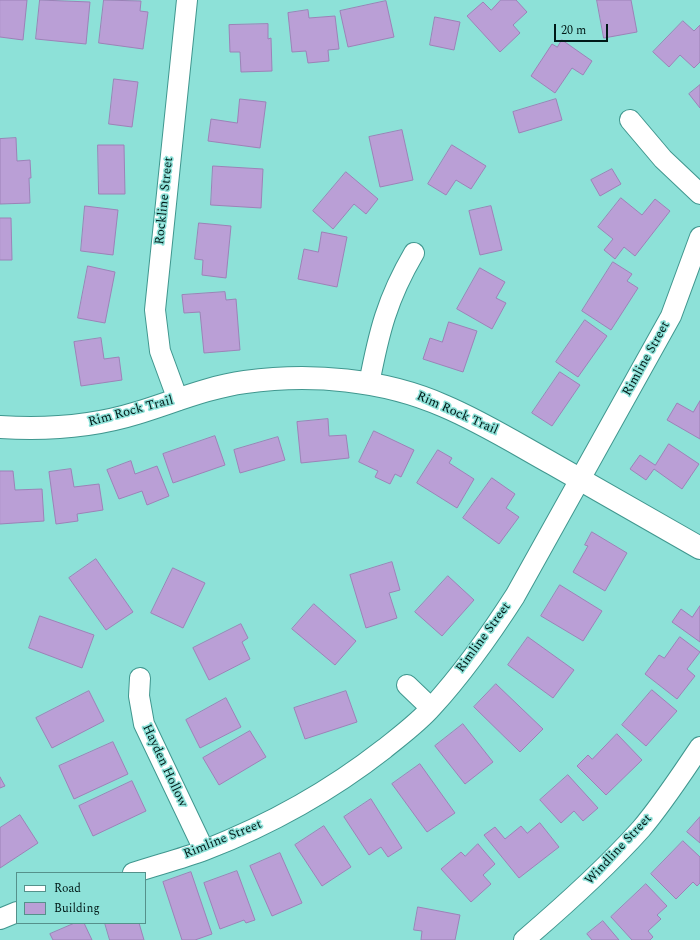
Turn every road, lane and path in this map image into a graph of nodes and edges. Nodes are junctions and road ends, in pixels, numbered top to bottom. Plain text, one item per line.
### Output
1 (187, 0) edge
2 (630, 120) dead end
3 (700, 194) edge
4 (700, 237) edge
5 (414, 253) dead end
6 (369, 384) junction
7 (178, 400) junction
8 (0, 427) edge
9 (580, 479) junction
10 (700, 548) edge
11 (140, 678) dead end
12 (407, 685) dead end
13 (431, 708) junction
14 (700, 747) edge
15 (204, 850) junction
16 (136, 872) edge
17 (16, 912) edge
18 (0, 919) edge
19 (524, 940) edge

1 - 7 street, Rockline Street
2 - 3 street
4 - 9 street, Rimline Street
5 - 6 street
6 - 7 street, Rim Rock Trail
6 - 9 street, Rim Rock Trail
7 - 8 street, Rim Rock Trail
9 - 10 street, Rim Rock Trail
9 - 13 street, Rimline Street
11 - 15 street, Hayden Hollow
12 - 13 street
13 - 15 street, Rimline Street
14 - 19 street, Windline Street
15 - 16 street, Rimline Street
17 - 18 street

